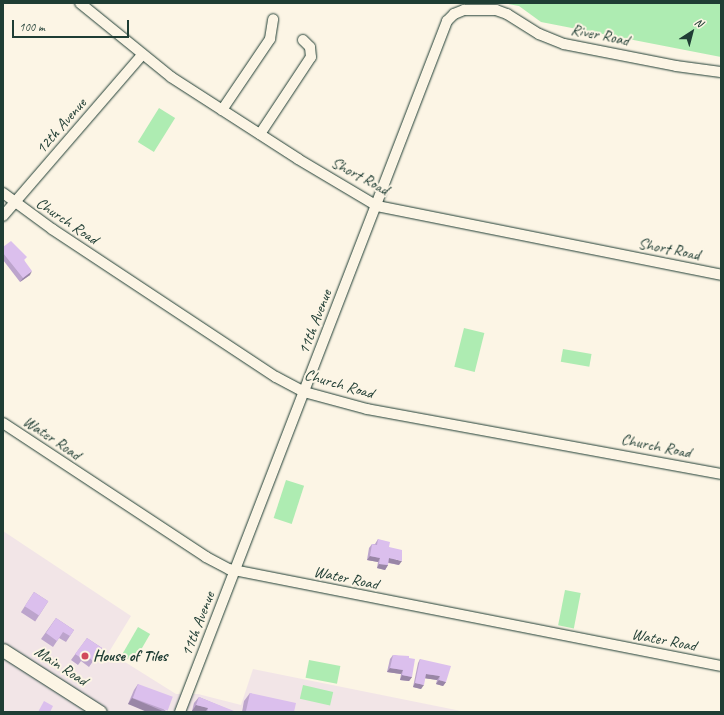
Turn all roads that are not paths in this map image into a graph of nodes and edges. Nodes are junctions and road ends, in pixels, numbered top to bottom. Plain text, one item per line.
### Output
1 (80, 3) edge
2 (480, 9) joint
3 (273, 19) dead end
4 (303, 40) dead end
5 (142, 55) junction
6 (721, 72) edge
7 (222, 110) junction
8 (260, 134) junction
9 (3, 193) edge
10 (15, 202) junction
11 (377, 206) junction
12 (3, 216) edge
13 (721, 275) edge
14 (304, 392) junction
15 (3, 423) edge
16 (721, 474) edge
17 (234, 570) junction
18 (3, 650) edge
19 (721, 666) edge
20 (100, 712) edge
21 (180, 712) edge

1 - 5 street, Short Road
2 - 6 street, River Road
2 - 11 street, 11th Avenue
3 - 7 street
4 - 8 street
5 - 7 street, Short Road
5 - 10 street, 12th Avenue
7 - 8 street, Short Road
8 - 11 street, Short Road
9 - 10 street, Church Road
10 - 12 street, 12th Avenue
10 - 14 street, Church Road
11 - 13 street, Short Road
11 - 14 street, 11th Avenue
14 - 16 street, Church Road
14 - 17 street, 11th Avenue
15 - 17 street, Water Road
17 - 19 street, Water Road
17 - 21 street, 11th Avenue
18 - 20 main road, Main Road

